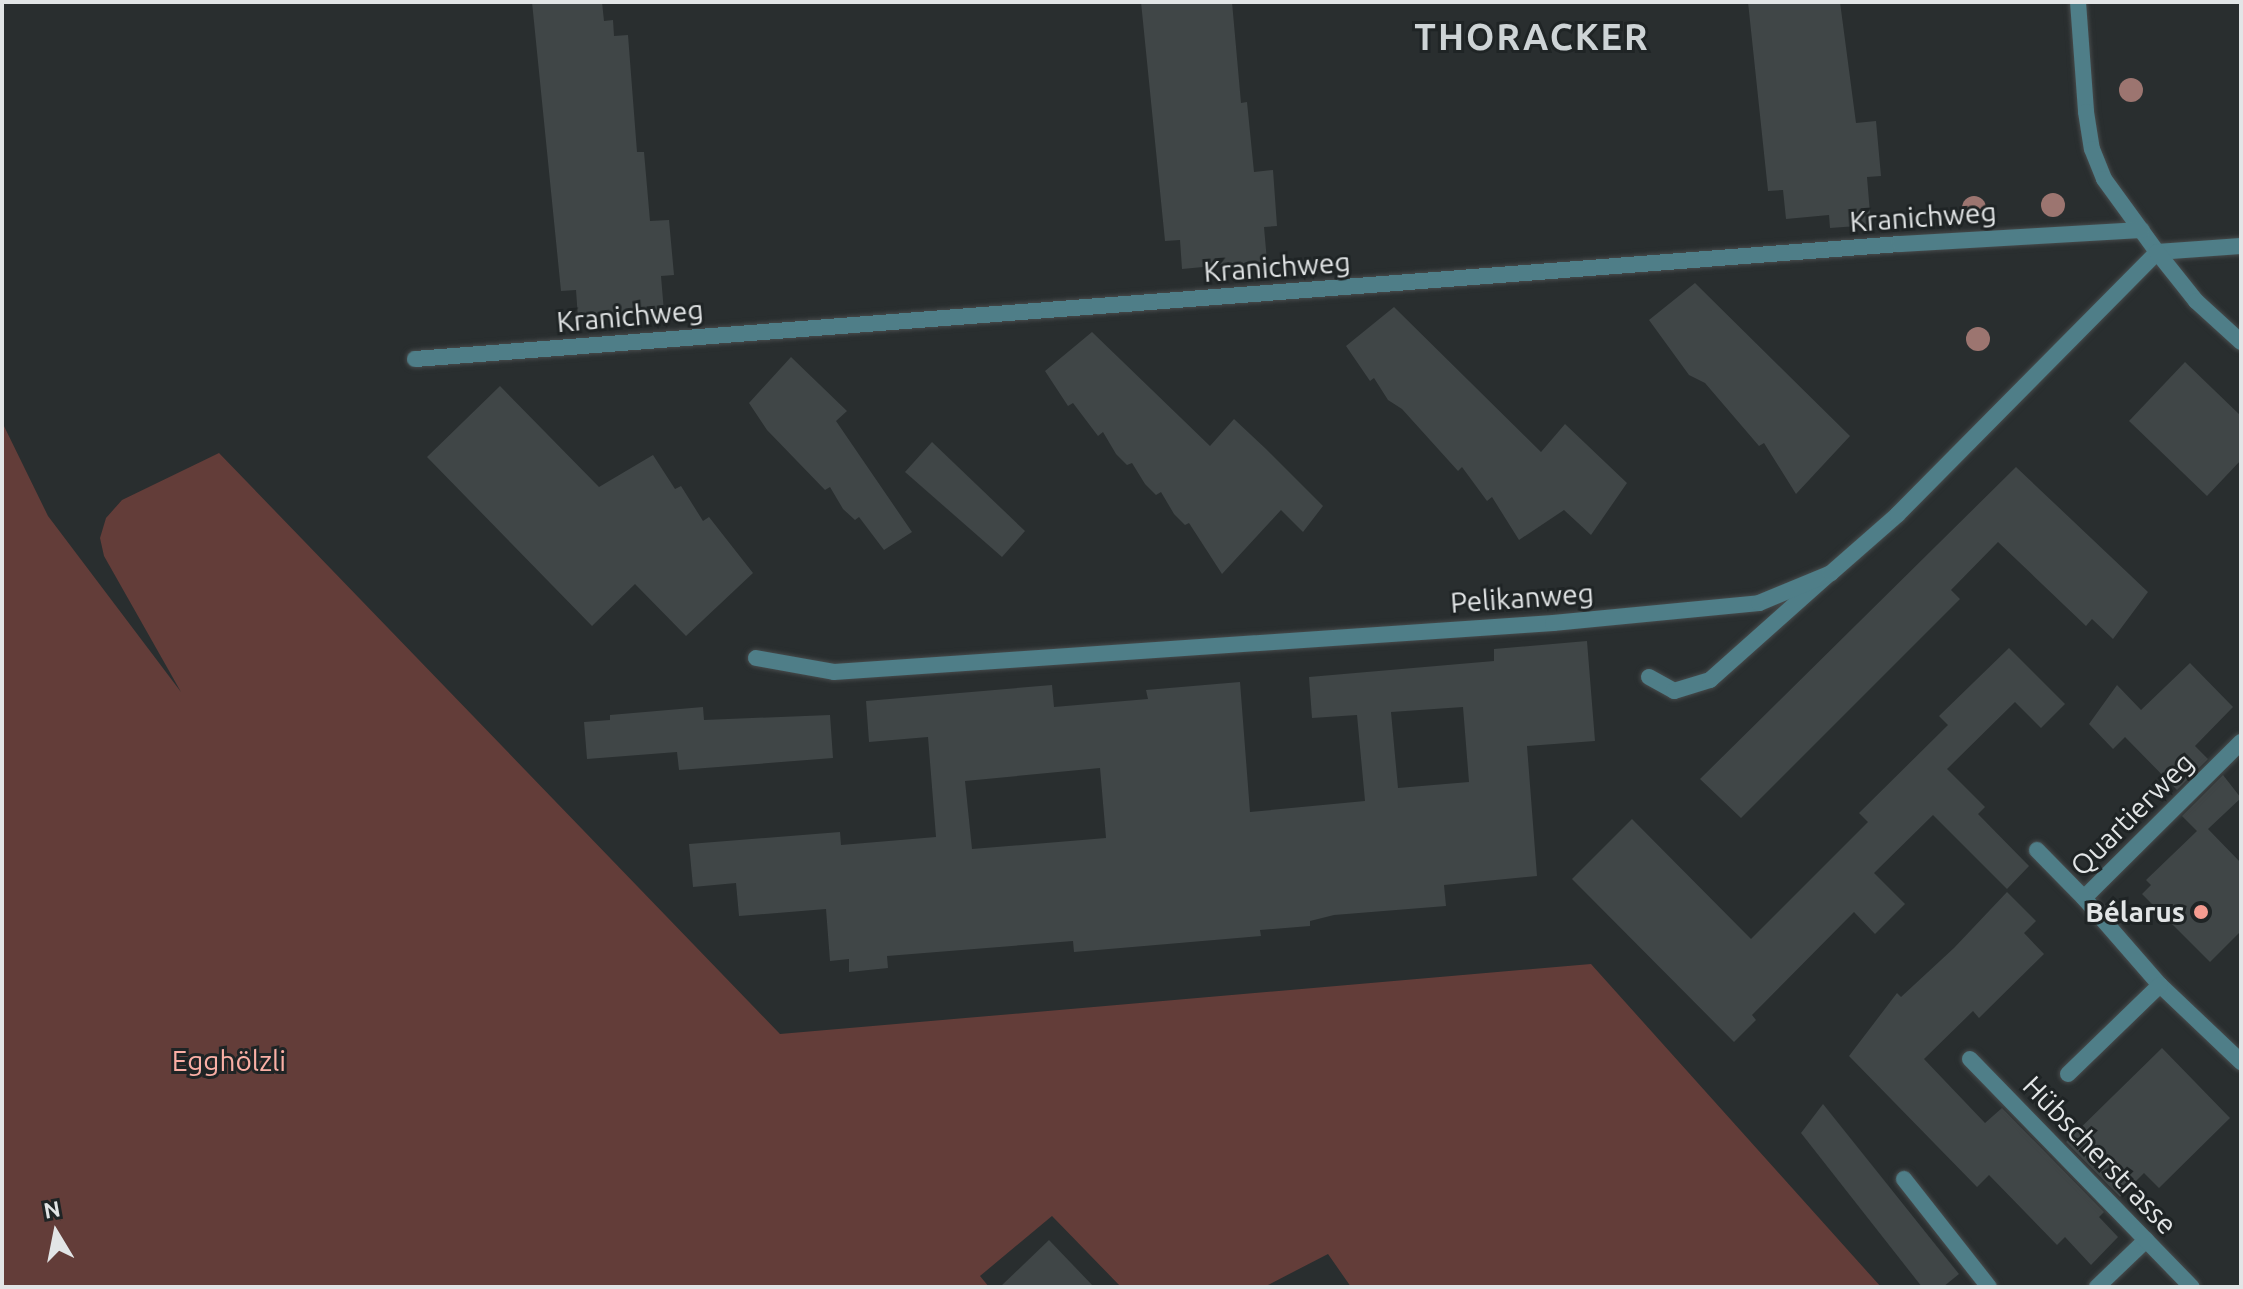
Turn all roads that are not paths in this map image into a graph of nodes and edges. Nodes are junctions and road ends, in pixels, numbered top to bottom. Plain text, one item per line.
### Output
1 (2078, 2) edge
2 (2142, 230) junction
3 (2241, 246) edge
4 (2157, 252) junction
5 (2241, 342) edge
6 (415, 359) dead end
7 (1831, 573) junction
8 (756, 658) dead end
9 (1649, 677) dead end
10 (2241, 742) edge
11 (2037, 850) dead end
12 (2084, 898) junction
13 (2160, 985) junction
14 (1970, 1059) dead end
15 (2241, 1062) edge
16 (2068, 1074) dead end
17 (1904, 1179) dead end
18 (2146, 1240) junction
19 (1989, 1287) edge
20 (2097, 1287) edge
21 (2192, 1287) edge

1 - 2 street
2 - 4 street
2 - 6 street, Kranichweg
3 - 4 street
4 - 5 street
4 - 7 street, Pelikanweg
7 - 8 street, Pelikanweg
7 - 9 street
10 - 12 street, Quartierweg
11 - 12 street
12 - 13 street, Quartierweg
13 - 15 street, Quartierweg
13 - 16 street
14 - 18 street, Hübscherstrasse
17 - 19 street
18 - 20 street
18 - 21 street, Hübscherstrasse

